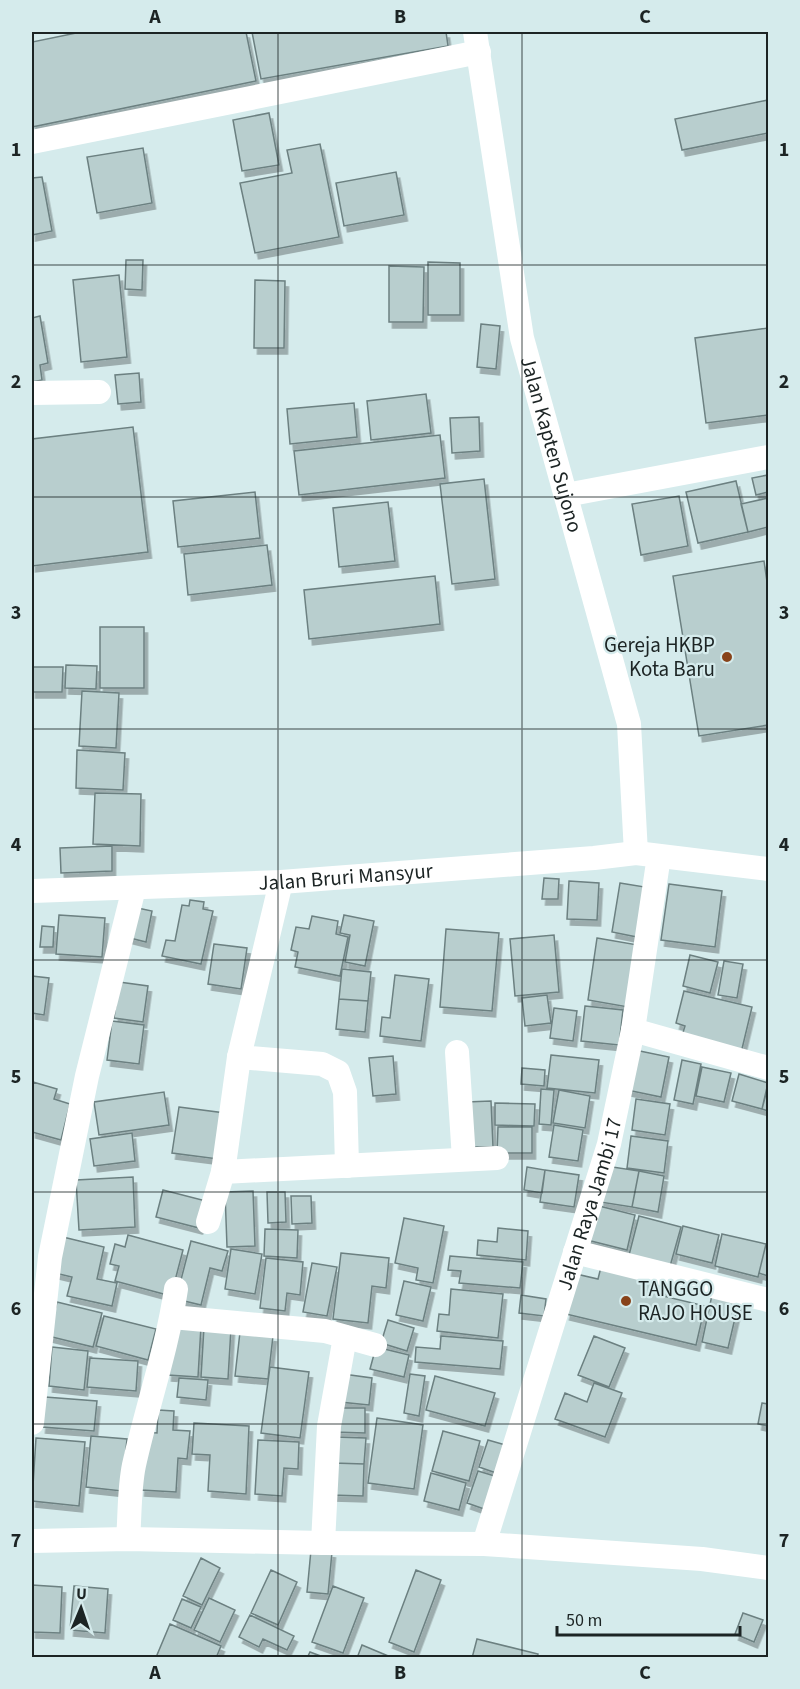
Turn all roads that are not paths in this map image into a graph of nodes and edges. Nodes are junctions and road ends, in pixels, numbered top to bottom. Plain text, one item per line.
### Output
1 (477, 42) edge
2 (32, 142) edge
3 (99, 392) dead end
4 (32, 393) edge
5 (768, 457) edge
6 (566, 495) junction
7 (648, 854) junction
8 (768, 870) edge
9 (281, 882) junction
10 (135, 888) junction
11 (32, 891) edge
12 (633, 1030) junction
13 (457, 1052) dead end
14 (239, 1057) junction
15 (768, 1068) edge
16 (497, 1158) dead end
17 (464, 1160) junction
18 (347, 1166) junction
19 (223, 1172) junction
20 (208, 1222) dead end
21 (575, 1251) junction
22 (176, 1289) dead end
23 (768, 1300) edge
24 (172, 1317) junction
25 (345, 1337) junction
26 (375, 1345) dead end
27 (32, 1423) edge
28 (128, 1539) junction
29 (32, 1541) edge
30 (323, 1543) junction
31 (484, 1544) junction
32 (768, 1568) edge

1 - 2 street
1 - 6 street, Jalan Kapten Sujono
3 - 4 street
5 - 6 street
6 - 7 street, Jalan Kapten Sujono
7 - 8 street, Jalan Bruri Mansyur
7 - 9 street, Jalan Bruri Mansyur
7 - 12 street, Jalan Raya Jambi 17
9 - 10 street, Jalan Bruri Mansyur
9 - 14 street
10 - 11 street, Jalan Bruri Mansyur
10 - 27 street
12 - 15 street
12 - 21 street, Jalan Raya Jambi 17
13 - 17 street
14 - 18 street
14 - 19 street
16 - 17 street
17 - 18 street
18 - 19 street
19 - 20 street
21 - 23 street
21 - 31 street, Jalan Raya Jambi 17
22 - 24 street
24 - 25 street
24 - 28 street
25 - 26 street
25 - 30 street
28 - 29 street
28 - 30 street
30 - 31 street
31 - 32 street

